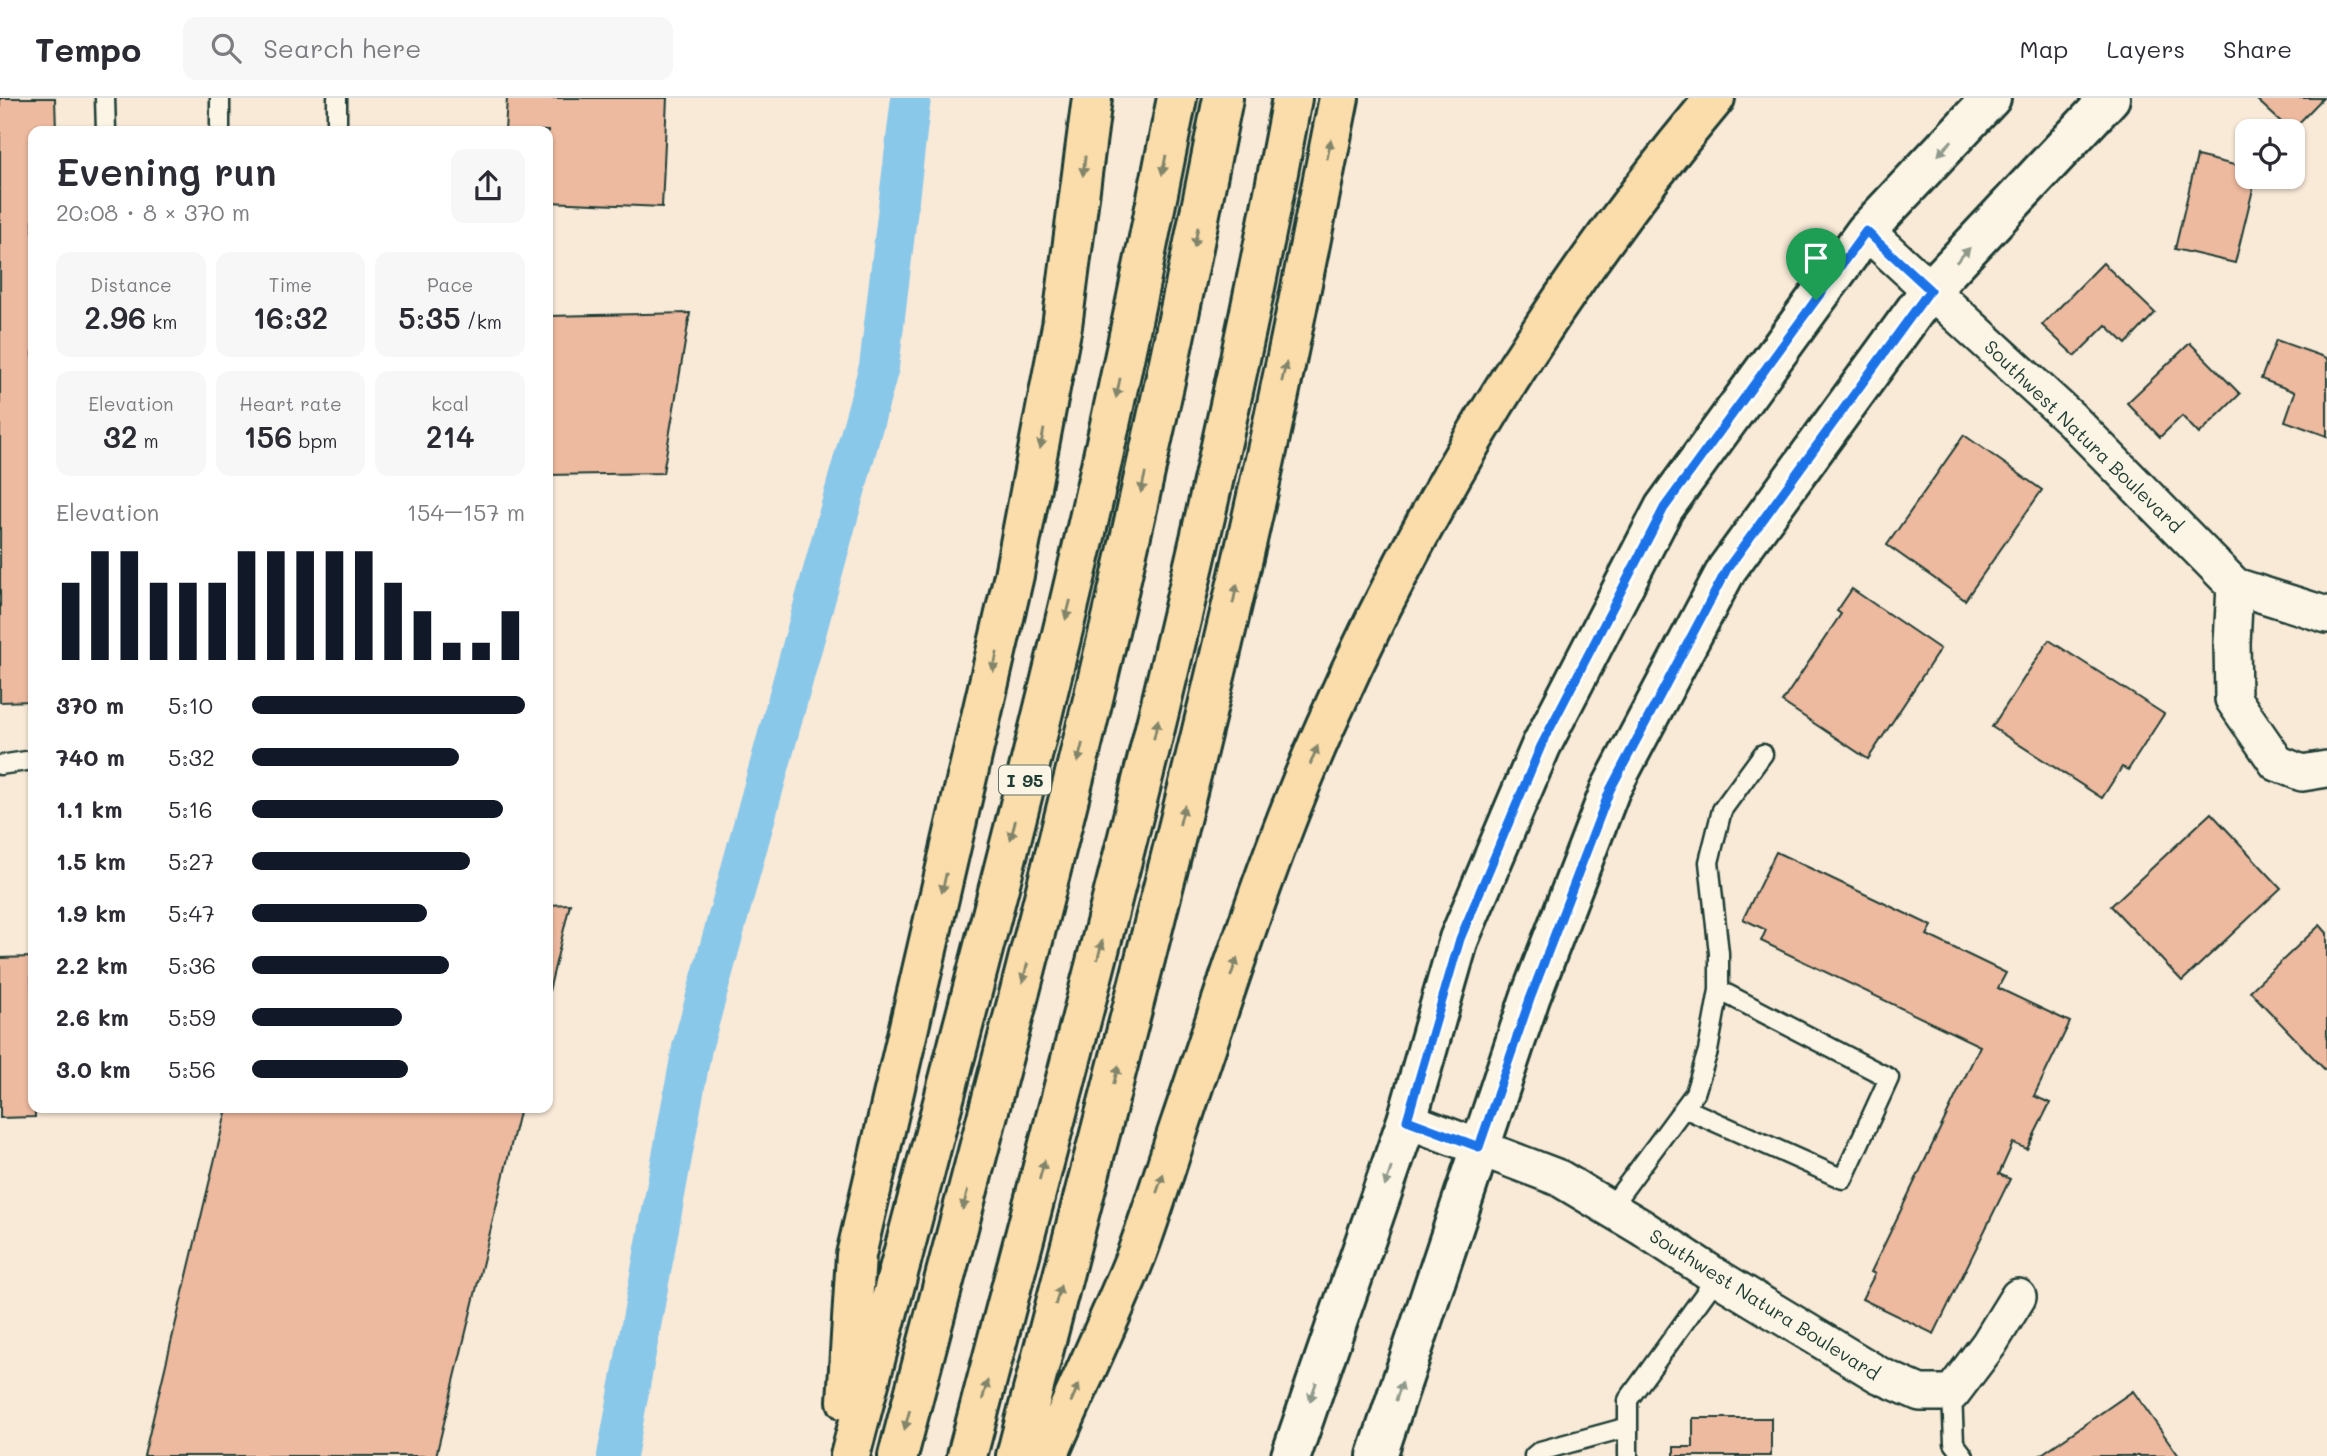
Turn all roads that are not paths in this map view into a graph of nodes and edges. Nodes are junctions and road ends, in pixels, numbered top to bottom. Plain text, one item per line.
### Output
1 (105, 98) edge
2 (220, 98) edge
3 (337, 98) edge
4 (1092, 98) edge
5 (1177, 98) edge
6 (1223, 98) edge
7 (1293, 98) edge
8 (1339, 98) edge
9 (1715, 98) edge
10 (1991, 98) edge
11 (2109, 98) edge
12 (106, 126) edge
13 (220, 126) edge
14 (337, 126) edge
15 (1866, 231) junction
16 (1930, 290) junction
17 (2235, 586) junction
18 (2327, 615) edge
19 (1763, 754) dead end
20 (28, 761) edge
21 (0, 765) edge
22 (2327, 769) edge
23 (1719, 990) junction
24 (1684, 1108) junction
25 (1407, 1120) junction
26 (1479, 1147) junction
27 (1610, 1208) junction
28 (1717, 1277) junction
29 (2018, 1297) dead end
30 (1952, 1393) junction
31 (1628, 1427) junction
32 (843, 1456) edge
33 (850, 1456) edge
34 (898, 1456) edge
35 (967, 1456) edge
36 (1016, 1456) edge
37 (1048, 1456) edge
38 (1291, 1456) edge
39 (1377, 1456) edge
40 (1534, 1456) edge
41 (1628, 1456) edge
42 (1964, 1456) edge

1 - 12 lane
2 - 13 lane
3 - 14 lane
4 -> 32 highway
5 -> 33 highway, I 95
6 -> 34 highway
35 -> 7 highway
36 -> 8 highway
37 -> 9 highway
10 -> 15 street
16 -> 11 street
15 - 16 street, Southwest Natura Boulevard
15 - 25 street
16 - 17 street, Southwest Natura Boulevard
16 - 26 street
17 - 18 street, Southwest Natura Boulevard
17 - 22 street
19 - 23 lane
20 - 21 lane
23 - 24 lane
23 - 24 lane
24 - 27 lane
25 - 26 street, Southwest Natura Boulevard
25 -> 38 street
26 - 27 street, Southwest Natura Boulevard
39 -> 26 street
27 - 28 street, Southwest Natura Boulevard
28 - 30 street, Southwest Natura Boulevard
28 - 31 lane
29 - 30 street
30 - 42 lane
31 - 40 lane
31 - 41 lane

